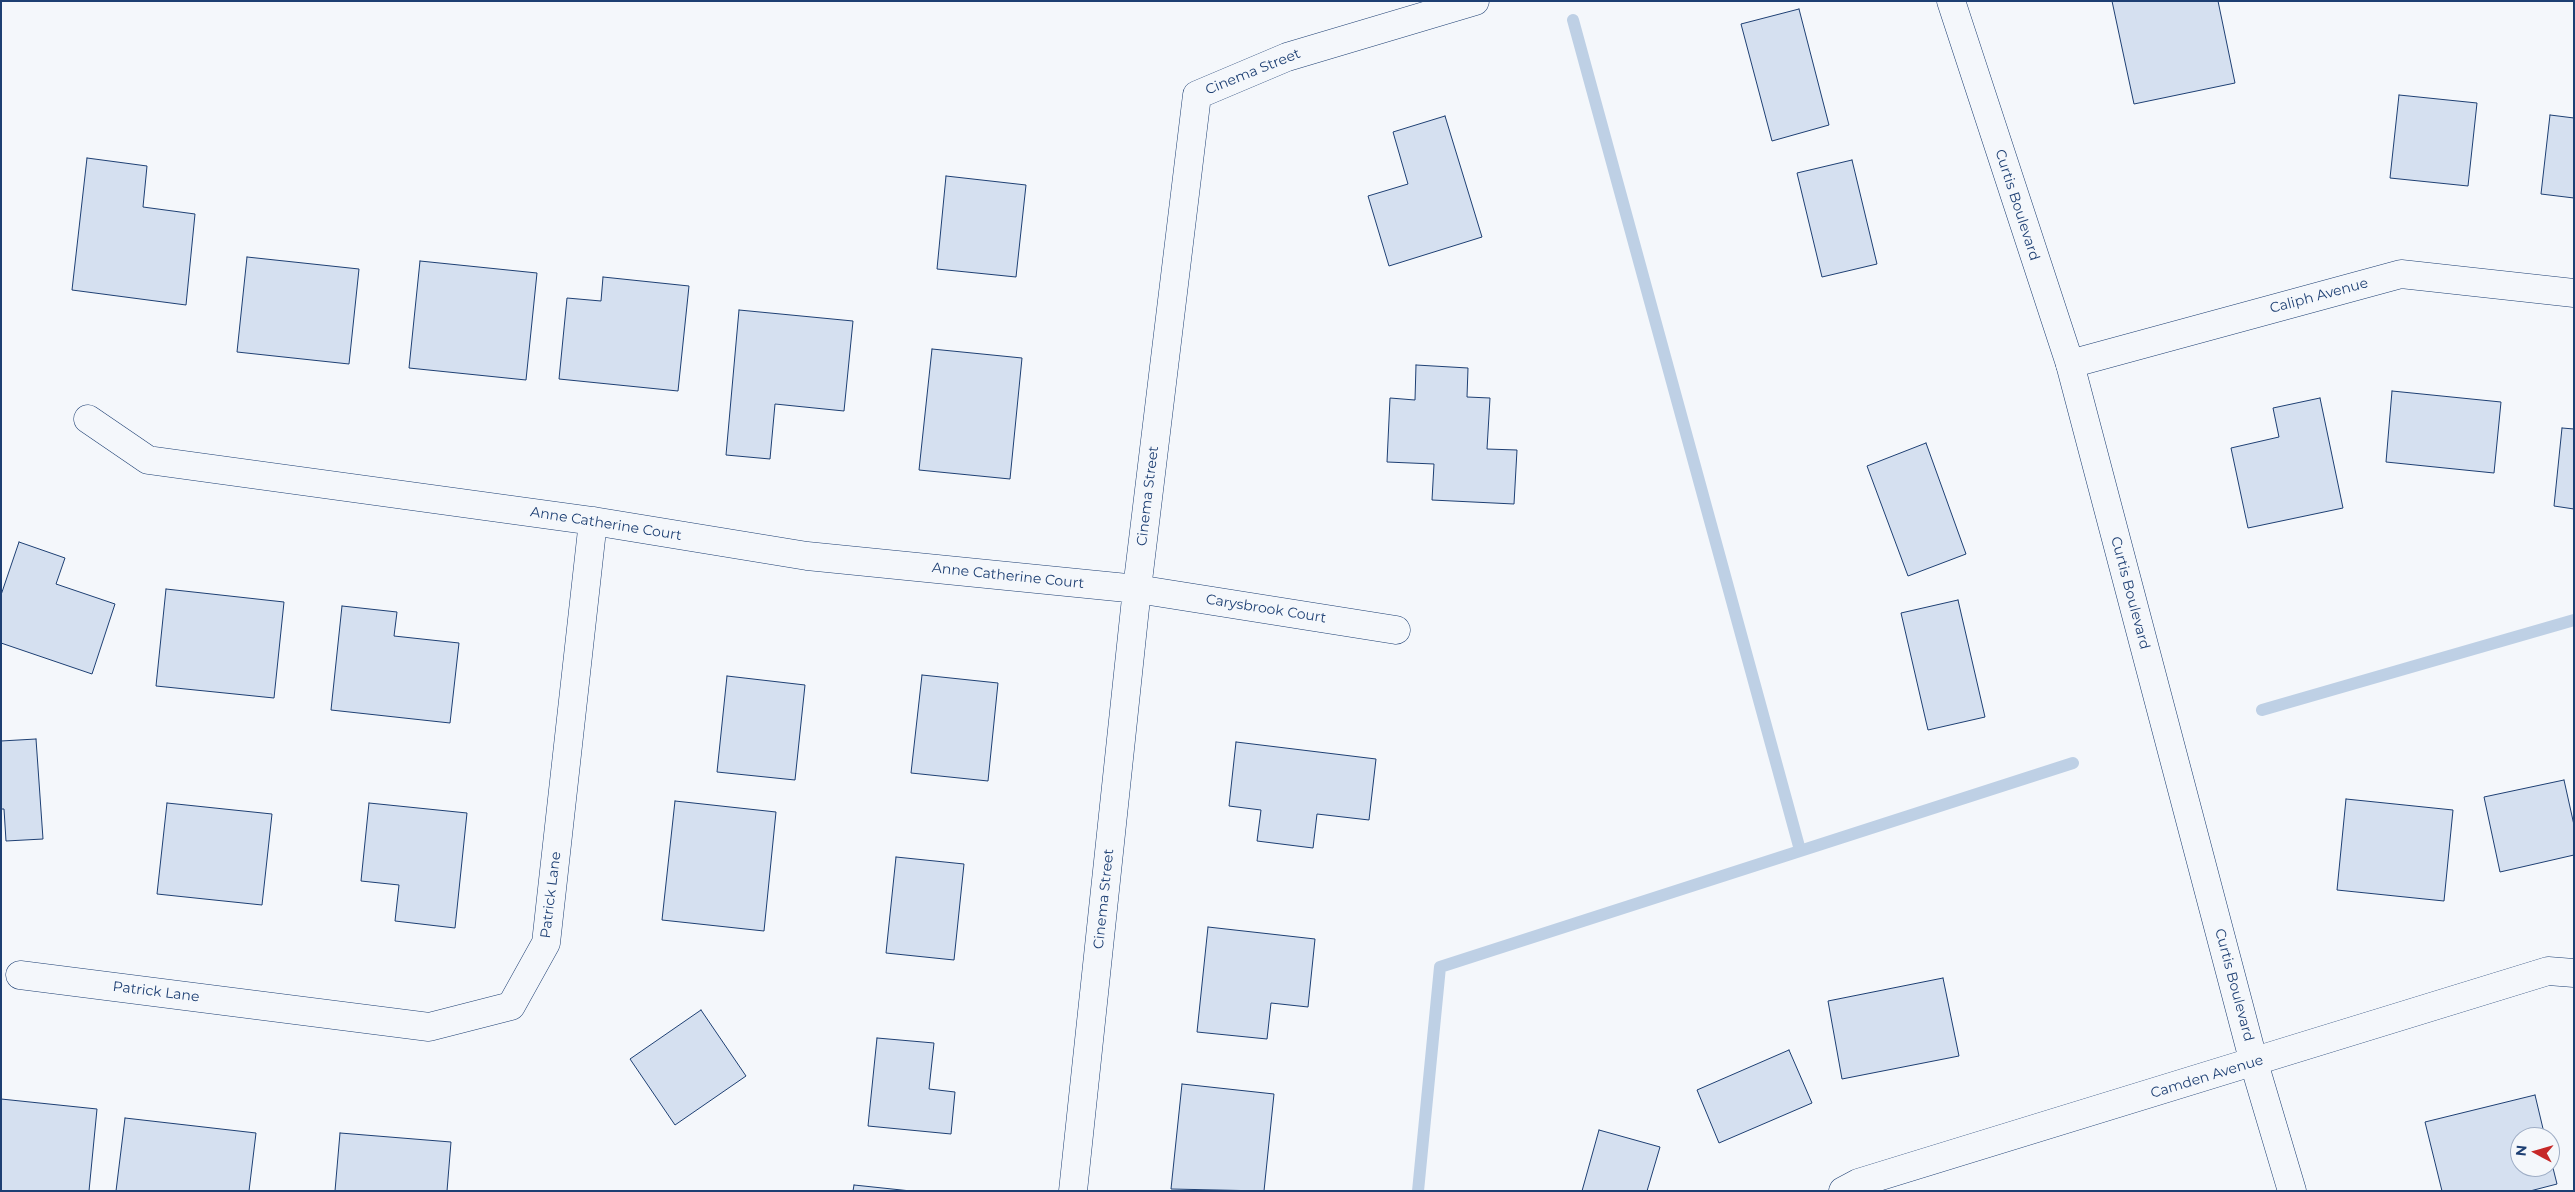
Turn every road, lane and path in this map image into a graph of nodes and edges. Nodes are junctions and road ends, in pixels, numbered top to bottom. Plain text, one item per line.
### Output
1 (1475, 1) edge
2 (1951, 1) edge
3 (2574, 293) edge
4 (2070, 364) junction
5 (88, 419) dead end
6 (593, 520) junction
7 (1137, 589) junction
8 (1396, 630) dead end
9 (2574, 973) edge
10 (20, 975) dead end
11 (2254, 1063) junction
12 (1073, 1191) edge
13 (1843, 1191) edge
14 (2292, 1191) edge

1 - 7 street, Cinema Street
2 - 4 street, Curtis Boulevard
3 - 4 street, Caliph Avenue
4 - 11 street, Curtis Boulevard
5 - 6 street, Anne Catherine Court
6 - 7 street, Anne Catherine Court
6 - 10 street, Patrick Lane
7 - 8 street, Carysbrook Court
7 - 12 street, Cinema Street
9 - 11 street, Camden Avenue
11 - 13 street, Camden Avenue
11 - 14 street, Curtis Boulevard

